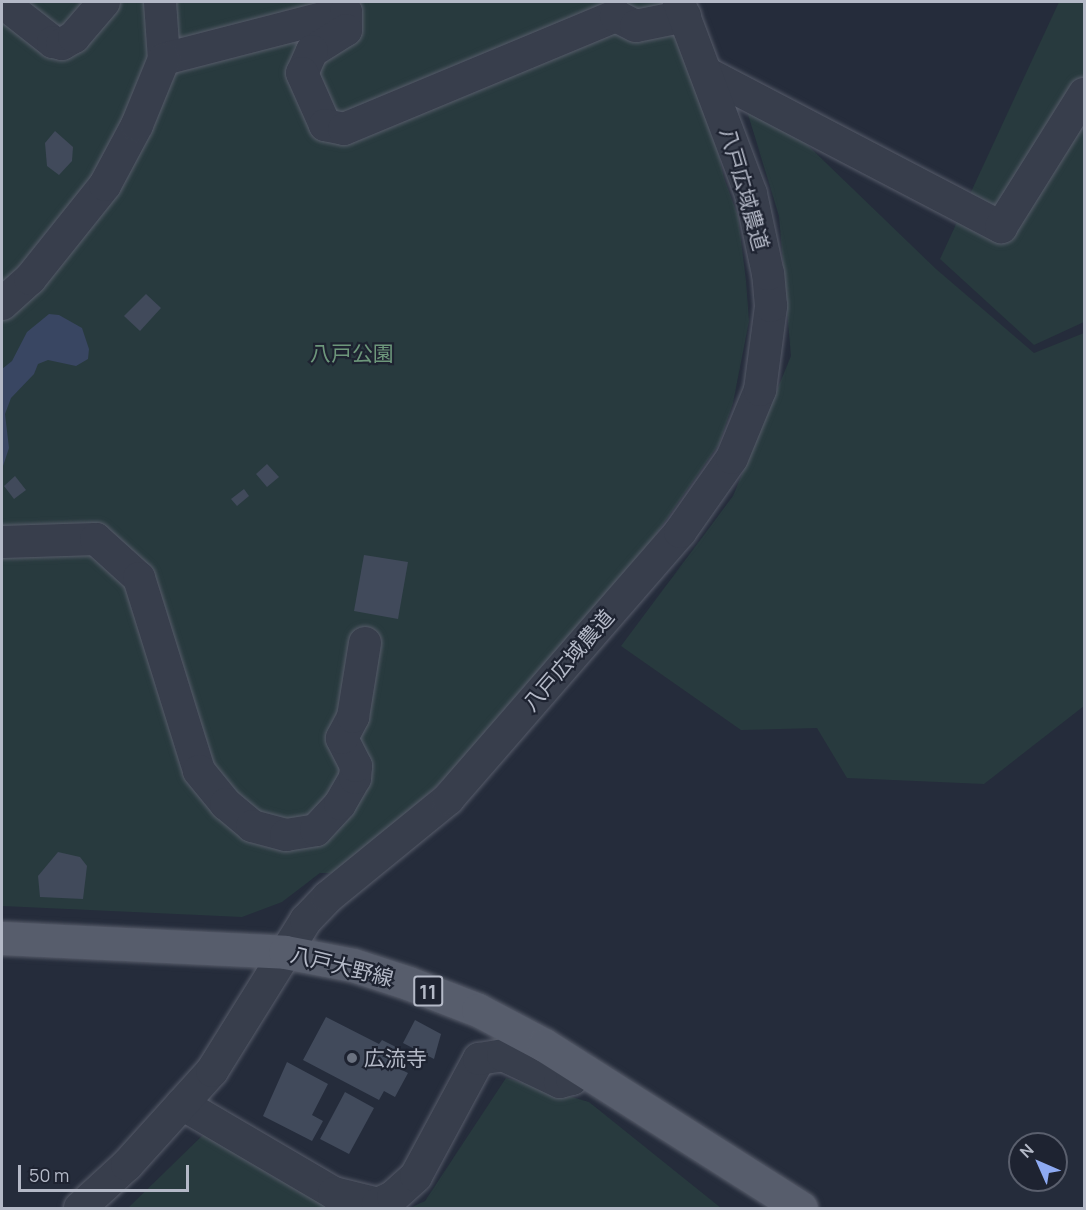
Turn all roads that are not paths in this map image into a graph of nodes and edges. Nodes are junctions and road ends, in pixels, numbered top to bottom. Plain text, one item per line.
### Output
1 (101, 2) edge
2 (160, 2) edge
3 (10, 4) edge
4 (357, 7) edge
5 (682, 9) edge
6 (164, 59) junction
7 (708, 74) junction
8 (1084, 94) edge
9 (2, 304) edge
10 (2, 542) edge
11 (365, 643) dead end
12 (2, 938) edge
13 (285, 952) junction
14 (580, 1067) junction
15 (182, 1104) junction
16 (80, 1209) edge
17 (801, 1209) edge

1 - 3 street
2 - 6 street
4 - 5 street
4 - 6 street
5 - 7 street, 八戸広域農道
6 - 9 street
7 - 8 street
7 - 13 street, 八戸広域農道
10 - 11 street
12 - 13 main road, 八戸大野線 / 11
13 - 14 main road, 八戸大野線 / 11
13 - 15 street, 八戸広域農道
14 - 15 street
14 - 17 main road, 八戸大野線 / 11
15 - 16 street, 八戸広域農道

